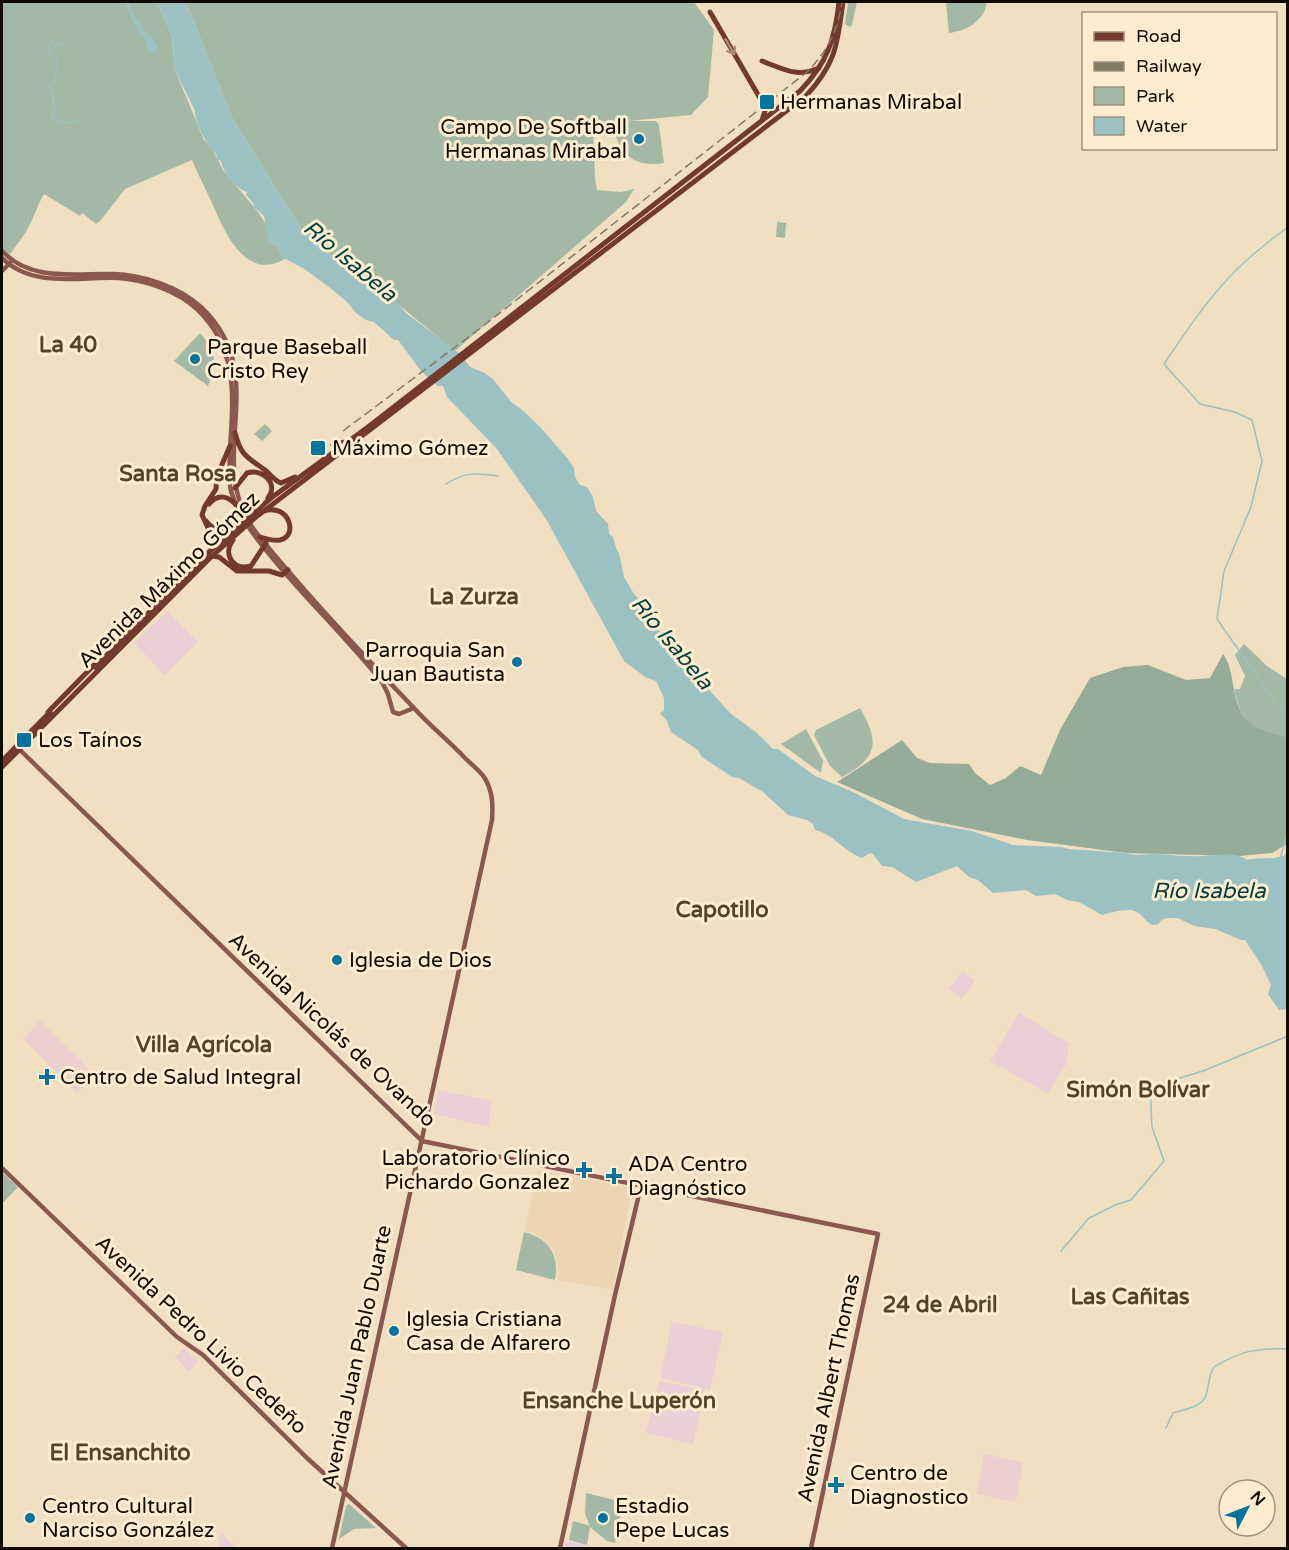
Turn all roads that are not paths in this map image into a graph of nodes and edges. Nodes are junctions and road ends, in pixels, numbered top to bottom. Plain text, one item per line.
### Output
1 (841, 2) edge
2 (710, 12) dead end
3 (762, 61) dead end
4 (821, 68) junction
5 (754, 128) junction
6 (602, 249) junction
7 (2, 251) edge
8 (2, 258) edge
9 (10, 263) junction
10 (2, 271) edge
11 (214, 326) junction
12 (370, 429) junction
13 (236, 433) junction
14 (350, 441) junction
15 (333, 445) dead end
16 (230, 446) junction
17 (305, 473) junction
18 (236, 488) junction
19 (263, 504) junction
20 (239, 505) junction
21 (262, 511) junction
22 (239, 528) junction
23 (257, 535) junction
24 (216, 545) junction
25 (264, 545) junction
26 (212, 556) junction
27 (286, 571) junction
28 (173, 593) junction
29 (132, 634) junction
30 (414, 708) junction
31 (15, 745) junction
32 (21, 751) junction
33 (2, 759) edge
34 (2, 769) edge
35 (422, 1142) junction
36 (2, 1168) edge
37 (641, 1186) junction
38 (878, 1234) joint
39 (345, 1492) junction
40 (332, 1548) edge
41 (406, 1548) edge
42 (560, 1548) edge
43 (811, 1548) edge

1 - 4 main road
1 - 6 main road
2 -> 5 main road
3 - 4 main road
4 - 5 main road
5 - 6 main road
6 - 12 main road
7 - 9 main road
8 - 9 main road
9 - 10 main road
9 - 11 main road
11 - 13 main road
11 - 16 main road
12 - 14 main road, Avenida Máximo Gómez
12 - 21 main road, Avenida Máximo Gómez
13 - 17 main road
13 - 18 main road
14 - 15 main road
14 - 17 main road, Avenida Máximo Gómez
16 - 20 main road
16 - 24 main road
17 - 19 main road, Avenida Máximo Gómez
18 - 19 main road
18 - 20 main road
19 - 22 main road, Avenida Máximo Gómez
20 - 22 main road
20 - 23 main road
21 - 22 main road, Avenida Máximo Gómez
21 - 23 main road
22 - 24 main road, Avenida Máximo Gómez
22 - 25 main road
22 - 26 main road, Avenida Máximo Gómez
23 - 25 main road
24 - 28 main road, Avenida Máximo Gómez
25 - 27 main road
26 - 27 main road
26 - 28 main road, Avenida Máximo Gómez
27 - 30 main road, Avenida Juan Pablo Duarte
27 - 30 main road
28 - 29 main road, Avenida Máximo Gómez
28 - 31 main road
28 - 32 main road
29 - 33 main road, Avenida Máximo Gómez
29 - 34 main road, Avenida Máximo Gómez
30 - 35 main road, Avenida Juan Pablo Duarte
31 - 32 main road, Avenida Nicolás de Ovando
31 - 33 main road
32 - 34 main road
32 - 35 main road, Avenida Nicolás de Ovando
35 - 37 main road, Avenida Nicolás de Ovando
35 - 39 main road, Avenida Juan Pablo Duarte
36 - 39 main road, Avenida Pedro Livio Cedeño
37 - 38 main road, Avenida Nicolás de Ovando
37 - 42 main road
38 - 43 main road, Avenida Albert Thomas
39 - 40 main road, Avenida Juan Pablo Duarte
39 - 41 main road, Avenida Pedro Livio Cedeño

